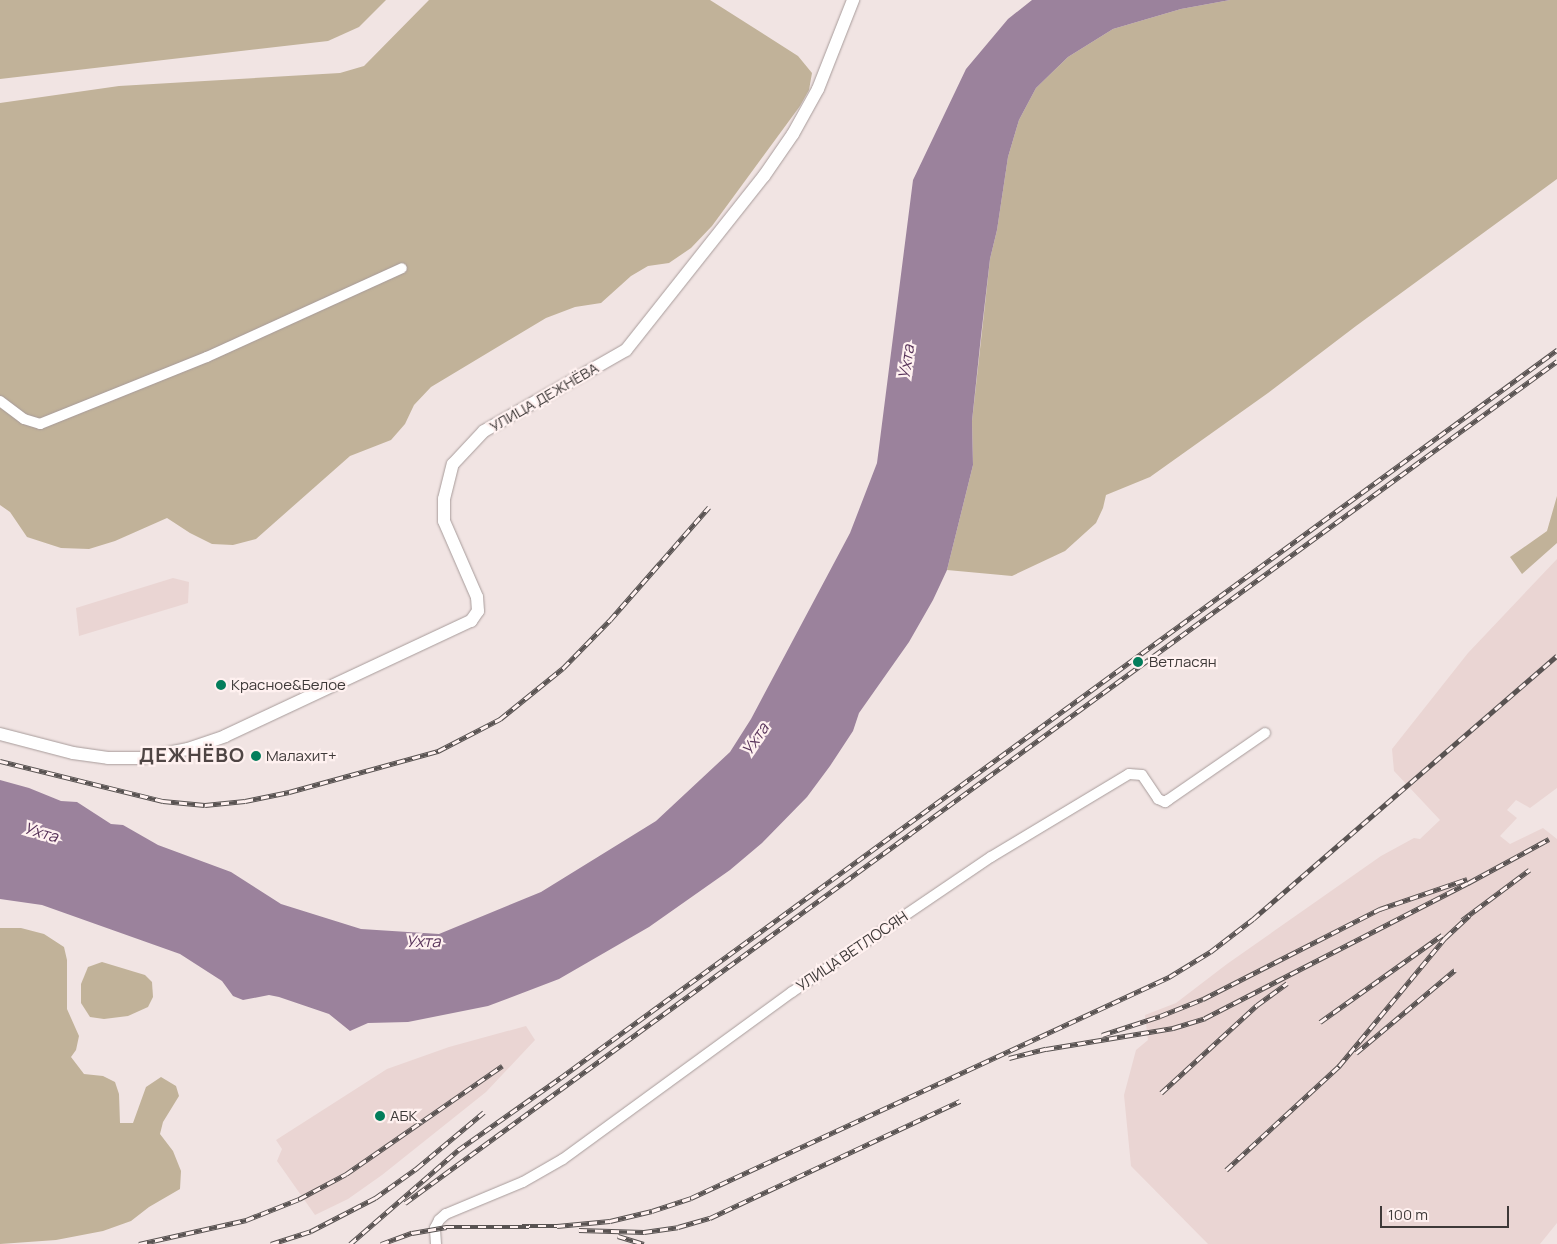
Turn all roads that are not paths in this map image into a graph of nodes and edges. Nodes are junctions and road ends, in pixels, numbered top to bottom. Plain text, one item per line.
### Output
1 (853, 0) edge
2 (402, 268) dead end
3 (0, 401) edge
4 (1264, 733) dead end
5 (0, 734) edge
6 (436, 1244) edge

1 - 5 street, УЛИЦА ДЕЖНЁВА
2 - 3 street
4 - 6 street, УЛИЦА ВЕТЛОСЯН

